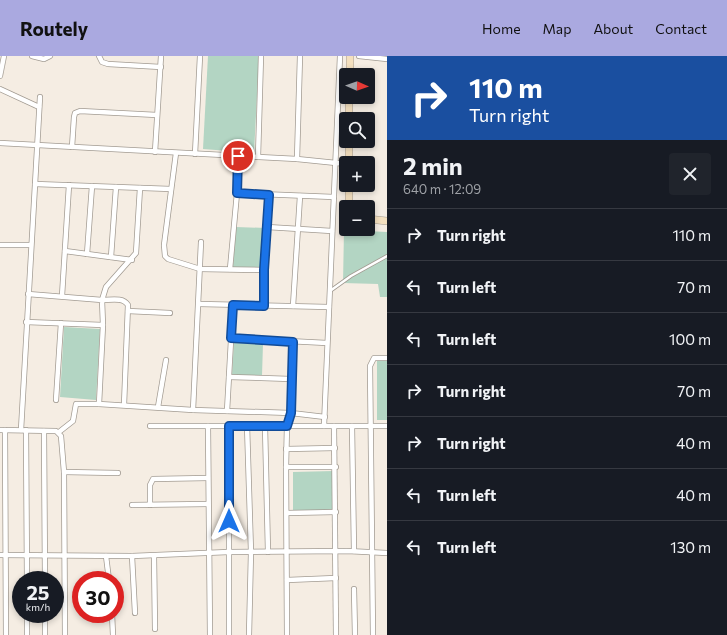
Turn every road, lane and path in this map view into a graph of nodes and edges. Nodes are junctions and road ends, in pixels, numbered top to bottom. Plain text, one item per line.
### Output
1 (4, 56) edge
2 (32, 56) edge
3 (50, 56) edge
4 (99, 56) edge
5 (161, 56) edge
6 (200, 56) edge
7 (261, 56) edge
8 (300, 56) edge
9 (340, 56) edge
10 (350, 56) edge
11 (359, 56) edge
12 (387, 59) edge
13 (161, 67) junction
14 (350, 68) edge
15 (0, 76) edge
16 (0, 89) edge
17 (40, 97) dead end
18 (39, 107) junction
19 (157, 114) junction
20 (0, 144) edge
21 (37, 145) junction
22 (72, 147) junction
23 (155, 152) junction
24 (176, 152) junction
25 (195, 154) junction
26 (238, 156) junction
27 (258, 157) junction
28 (297, 159) junction
29 (335, 164) junction
30 (339, 164) edge
31 (35, 184) junction
32 (69, 185) junction
33 (92, 186) junction
34 (116, 187) junction
35 (140, 188) junction
36 (171, 189) junction
37 (237, 193) junction
38 (269, 195) junction
39 (300, 196) junction
40 (334, 197) junction
41 (375, 220) edge
42 (387, 221) edge
43 (267, 227) junction
44 (298, 229) junction
45 (332, 231) junction
46 (201, 242) dead end
47 (0, 245) edge
48 (31, 246) junction
49 (65, 251) junction
50 (87, 254) junction
51 (387, 256) edge
52 (112, 257) junction
53 (132, 260) junction
54 (200, 269) junction
55 (230, 269) junction
56 (264, 270) junction
57 (330, 291) junction
58 (28, 294) junction
59 (62, 296) junction
60 (102, 300) junction
61 (199, 304) junction
62 (233, 305) junction
63 (264, 306) junction
64 (294, 306) junction
65 (329, 308) junction
66 (128, 311) junction
67 (170, 313) dead end
68 (26, 322) junction
69 (61, 323) junction
70 (103, 325) junction
71 (231, 338) junction
72 (293, 342) junction
73 (327, 342) junction
74 (387, 358) edge
75 (166, 360) dead end
76 (229, 378) junction
77 (291, 379) junction
78 (56, 400) dead end
79 (99, 404) junction
80 (124, 405) junction
81 (156, 407) junction
82 (193, 410) junction
83 (227, 412) junction
84 (291, 413) junction
85 (325, 417) junction
86 (150, 426) dead end
87 (208, 426) junction
88 (229, 426) junction
89 (247, 426) junction
90 (265, 426) junction
91 (287, 426) junction
92 (324, 426) junction
93 (334, 426) junction
94 (352, 426) junction
95 (370, 426) junction
96 (387, 426) edge
97 (2, 430) edge
98 (23, 430) junction
99 (44, 431) junction
100 (59, 432) junction
101 (335, 448) junction
102 (286, 449) junction
103 (286, 467) junction
104 (336, 468) junction
105 (64, 472) junction
106 (118, 473) dead end
107 (208, 478) junction
108 (208, 504) junction
109 (132, 505) dead end
110 (150, 505) junction
111 (336, 512) junction
112 (287, 513) junction
113 (336, 551) junction
114 (354, 551) junction
115 (229, 552) junction
116 (251, 552) junction
117 (268, 552) junction
118 (287, 552) junction
119 (372, 553) junction
120 (387, 553) edge
121 (64, 554) junction
122 (208, 554) junction
123 (0, 555) edge
124 (6, 555) junction
125 (27, 555) junction
126 (46, 555) junction
127 (109, 556) junction
128 (132, 556) junction
129 (154, 556) junction
130 (27, 571) edge
131 (45, 571) edge
132 (109, 571) edge
133 (336, 578) junction
134 (287, 580) junction
135 (354, 590) dead end
136 (135, 613) dead end
137 (27, 623) edge
138 (45, 623) edge
139 (113, 623) edge
140 (155, 629) dead end
141 (6, 635) edge
142 (27, 635) edge
143 (45, 635) edge
144 (65, 635) edge
145 (114, 635) edge
146 (210, 635) edge
147 (229, 635) edge
148 (249, 635) edge
149 (287, 635) edge
150 (336, 635) edge
151 (355, 635) edge
152 (373, 635) edge

1 - 15 street
2 - 3 street
4 - 13 street
5 - 13 street
6 - 25 street
7 - 27 street
8 - 28 street
9 - 29 street
10 - 14 main road
11 - 12 street
13 - 19 street
16 - 18 street
17 - 18 street
18 - 21 street
19 - 22 street
19 - 23 street
20 - 21 street
21 - 22 street
21 - 31 street
22 - 23 street
23 - 24 street
24 - 25 street
24 - 36 street
25 - 26 street
26 - 27 street
26 - 37 street
27 - 28 street
28 - 29 street
29 - 30 street
29 - 40 street
31 - 32 street
31 - 48 street
32 - 33 street
32 - 49 street
33 - 34 street
33 - 50 street
34 - 35 street
34 - 52 street
35 - 36 street
35 - 53 street
36 - 54 street
37 - 38 street
37 - 55 street
38 - 39 street
38 - 43 street
39 - 40 street
39 - 44 street
40 - 45 street
41 - 42 main road
43 - 44 street
43 - 56 street
44 - 45 street
44 - 64 street
45 - 57 street
46 - 54 street
47 - 48 street
48 - 58 street
49 - 50 street
49 - 59 street
50 - 52 street
51 - 57 lane
52 - 53 street
53 - 60 street
54 - 55 street
54 - 61 street
55 - 56 street
56 - 63 street
57 - 65 street
58 - 59 street
58 - 68 street
59 - 60 street
60 - 66 street
60 - 70 street
61 - 62 street
61 - 82 street
62 - 63 street
62 - 71 street
63 - 64 street
64 - 65 street
65 - 73 street
66 - 67 street
66 - 80 street
68 - 69 street
68 - 98 street
69 - 70 street
69 - 78 street
70 - 79 street
71 - 72 street
71 - 76 street
72 - 73 street
72 - 77 street
73 - 85 street
74 - 95 street
75 - 81 street
76 - 77 street
76 - 83 street
77 - 84 street
79 - 80 street
79 - 100 street
80 - 81 street
81 - 82 street
82 - 83 street
83 - 84 street
84 - 85 street
84 - 91 street
85 - 92 street
86 - 87 street
87 - 88 street
87 - 107 street
88 - 89 street
88 - 115 street
89 - 90 street
89 - 116 street
90 - 91 street
90 - 117 street
91 - 92 street
91 - 102 street
92 - 93 street
93 - 94 street
93 - 101 street
94 - 95 street
94 - 114 street
95 - 96 street
95 - 119 street
97 - 98 street
97 - 124 street
98 - 99 street
98 - 125 street
99 - 100 street
99 - 126 street
100 - 105 street
101 - 102 street
101 - 104 street
102 - 103 street
103 - 104 street
103 - 112 street
104 - 111 street
105 - 106 street
105 - 121 street
107 - 108 street
107 - 110 street
108 - 110 street
108 - 122 street
109 - 110 street
111 - 112 street
111 - 113 street
112 - 118 street
113 - 114 street
113 - 118 street
113 - 133 street
114 - 119 street
115 - 116 street
115 - 122 street
115 - 147 street
116 - 117 street
116 - 148 street
117 - 118 street
118 - 134 street
119 - 120 street
119 - 152 street
121 - 126 street
121 - 127 street
121 - 144 street
122 - 129 street
122 - 146 street
123 - 124 street
124 - 125 street
124 - 141 street
125 - 126 street
125 - 130 street
126 - 131 street
127 - 128 street
127 - 132 street
128 - 129 street
128 - 136 street
129 - 140 street
133 - 134 street
133 - 150 street
134 - 149 street
135 - 151 street
137 - 142 street
138 - 143 street
139 - 145 street

